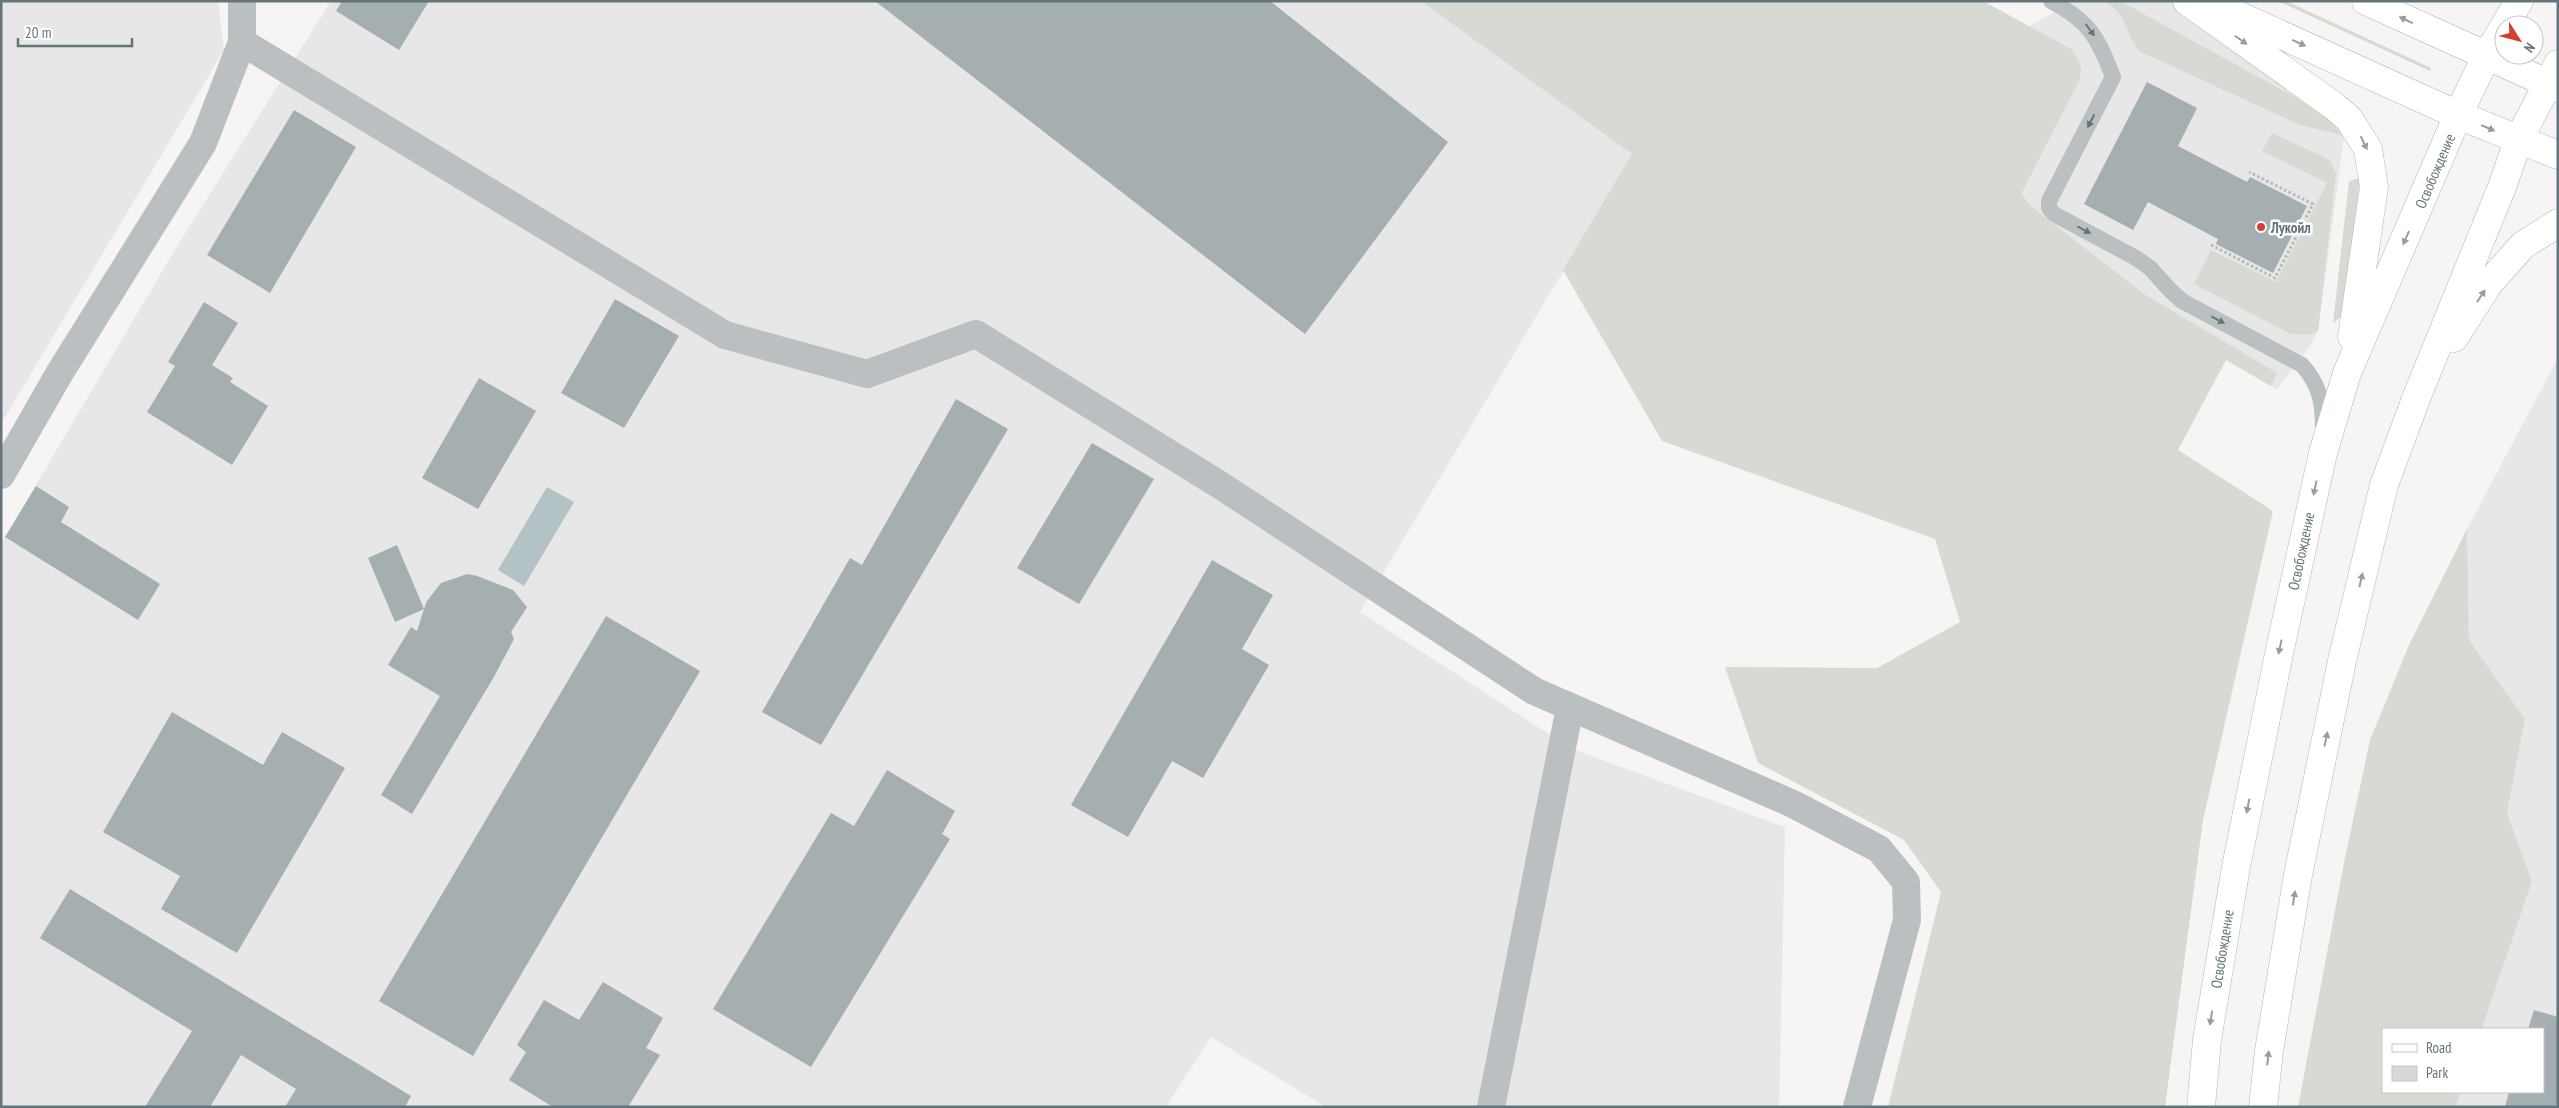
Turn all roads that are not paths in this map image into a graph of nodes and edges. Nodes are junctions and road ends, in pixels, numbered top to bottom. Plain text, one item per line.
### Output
1 (242, 1) edge
2 (2051, 1) edge
3 (2187, 1) edge
4 (2207, 1) edge
5 (2366, 1) edge
6 (2520, 1) edge
7 (2512, 15) edge
8 (242, 42) junction
9 (2494, 44) edge
10 (2486, 57) junction
11 (2554, 79) edge
12 (2458, 115) junction
13 (2518, 141) junction
14 (2558, 155) edge
15 (2558, 223) edge
16 (2347, 374) junction
17 (2417, 396) junction
18 (2323, 453) junction
19 (1, 475) edge
20 (1570, 707) junction
21 (1491, 1107) edge
22 (1857, 1107) edge
23 (2201, 1107) edge
24 (2263, 1107) edge

1 - 8 street
2 -> 18 lane
3 -> 16 street
4 -> 12 street
10 -> 5 street
6 - 7 street, Освобождение
8 - 19 street
8 - 20 street
9 - 10 street, Освобождение
10 - 11 street
10 - 12 street, Освобождение
11 - 13 street
12 -> 13 street
12 -> 16 street, Освобождение
13 - 14 street
13 - 17 street
17 -> 15 street
16 - 18 street, Освобождение
24 -> 17 street
18 -> 23 street, Освобождение
20 - 21 street
20 - 22 street

